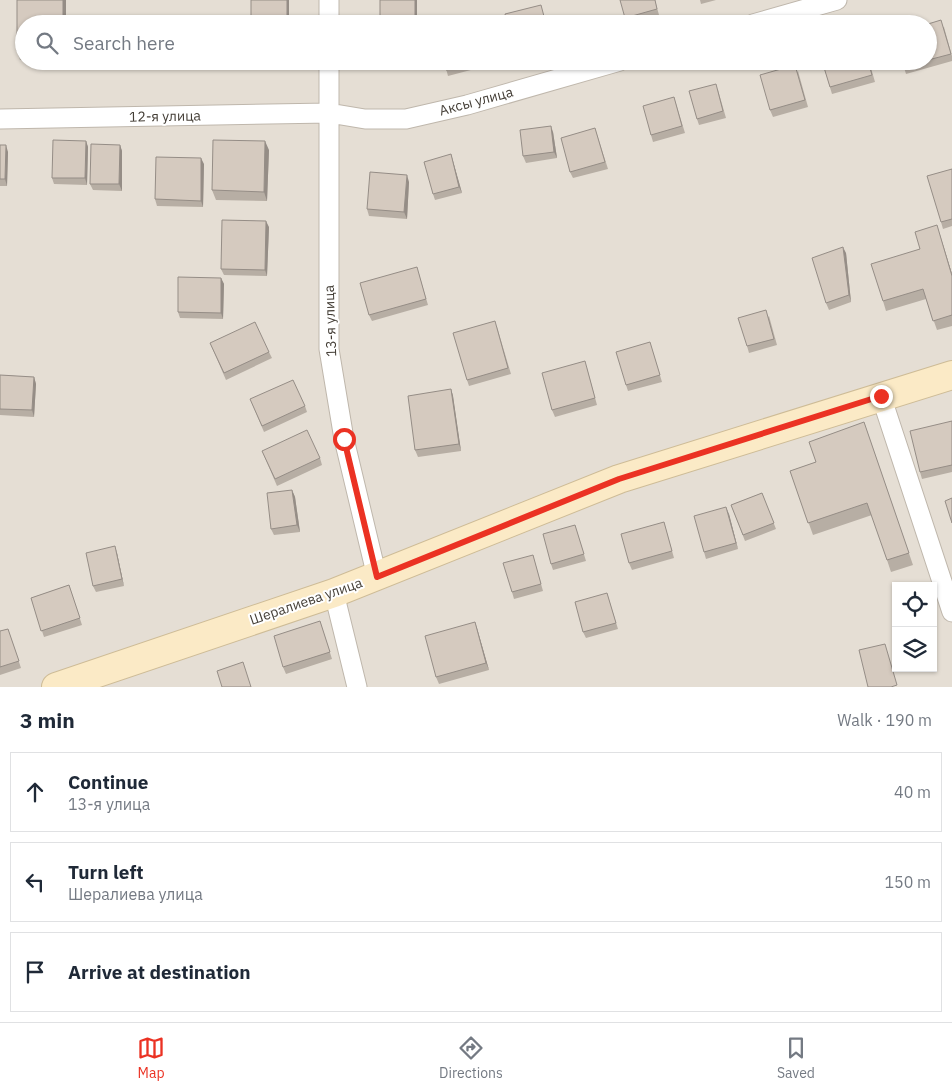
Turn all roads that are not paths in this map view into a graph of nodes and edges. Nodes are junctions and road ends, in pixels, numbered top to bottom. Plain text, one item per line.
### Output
1 (329, 0) edge
2 (837, 0) edge
3 (329, 15) edge
4 (784, 15) edge
5 (329, 70) edge
6 (588, 70) edge
7 (329, 112) junction
8 (0, 119) edge
9 (952, 375) edge
10 (881, 396) junction
11 (377, 577) junction
12 (334, 593) junction
13 (952, 612) edge
14 (56, 687) edge
15 (357, 687) edge

1 - 3 street
2 - 4 street
5 - 7 street, 13-я улица
6 - 7 street, Аксы улица
7 - 8 street, 12-я улица
7 - 11 street, 13-я улица
9 - 10 street, Шералиева улица
10 - 11 street, Шералиева улица
10 - 13 street
11 - 12 street, Шералиева улица
12 - 14 street, Шералиева улица
12 - 15 street

